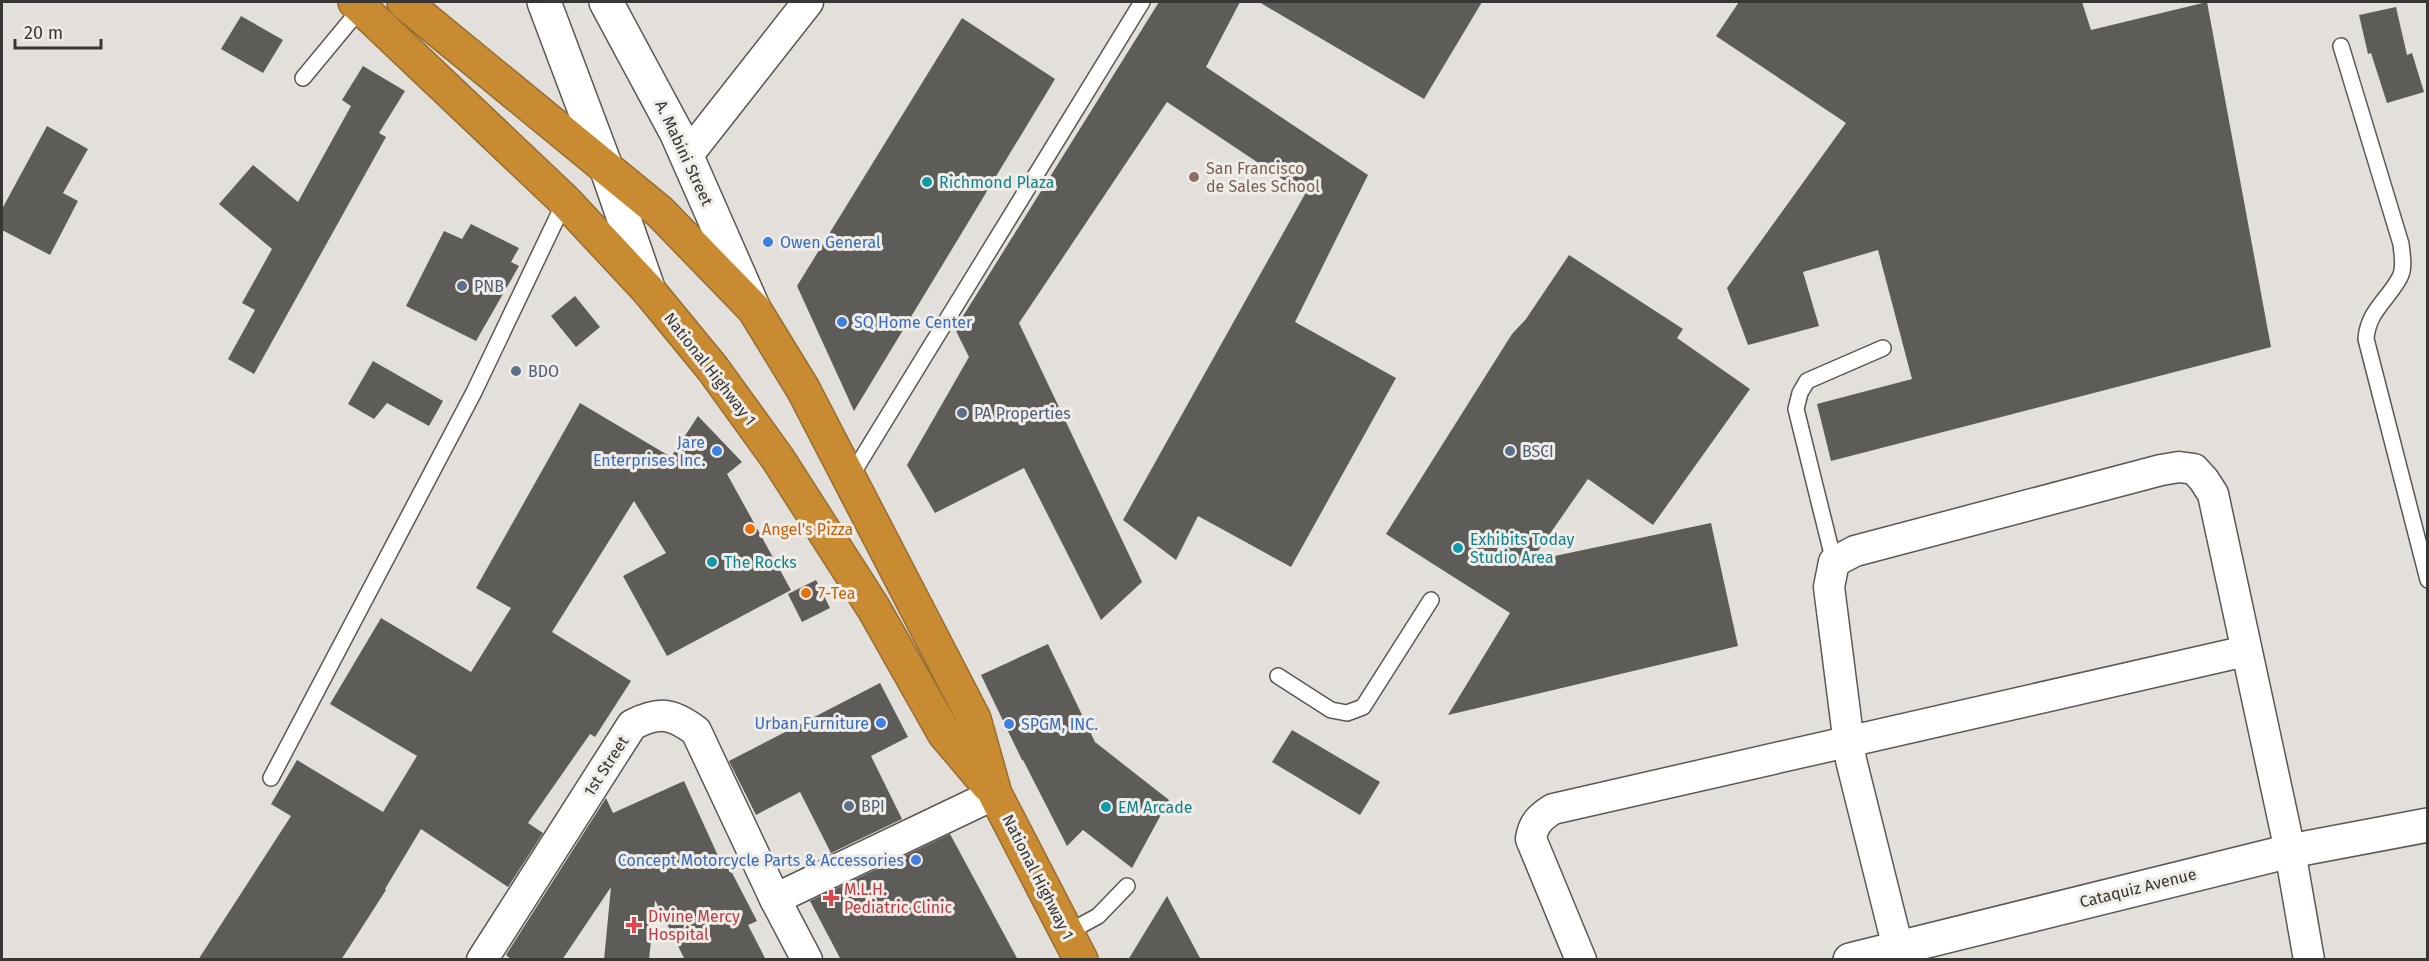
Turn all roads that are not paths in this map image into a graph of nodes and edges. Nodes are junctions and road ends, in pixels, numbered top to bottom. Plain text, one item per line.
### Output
1 (404, 2) edge
2 (544, 2) edge
3 (606, 2) edge
4 (808, 2) edge
5 (1142, 2) edge
6 (358, 5) edge
7 (2341, 46) dead end
8 (303, 78) dead end
9 (687, 156) junction
10 (606, 167) junction
11 (565, 201) junction
12 (649, 291) junction
13 (754, 309) junction
14 (1883, 348) dead end
15 (851, 476) junction
16 (1834, 562) junction
17 (2427, 580) edge
18 (1431, 600) dead end
19 (2246, 651) junction
20 (1278, 676) dead end
21 (1848, 741) junction
22 (271, 778) dead end
23 (995, 794) junction
24 (2427, 825) edge
25 (2290, 850) junction
26 (1127, 886) dead end
27 (775, 899) junction
28 (1074, 946) edge
29 (1898, 948) junction
30 (482, 960) edge
31 (807, 960) edge
32 (1581, 960) edge
33 (1850, 960) edge
34 (2309, 960) edge

1 - 10 highway, National Highway 1
2 - 10 main road
3 - 9 main road, A. Mabini Street
4 - 9 street
5 - 15 lane
6 - 8 lane
6 - 11 highway, National Highway 1
7 - 17 lane
9 - 13 main road, A. Mabini Street
10 - 12 main road
10 - 13 highway, National Highway 1
11 - 12 highway, National Highway 1
11 - 22 lane
12 - 23 highway, National Highway 1
13 - 15 highway, National Highway 1
14 - 16 lane
15 - 23 highway, National Highway 1
16 - 19 street
16 - 21 street
18 - 20 lane
19 - 21 street
19 - 25 street
21 - 29 street
21 - 32 street
23 - 27 street
23 - 28 highway, National Highway 1
24 - 25 main road, Cataquiz Avenue
25 - 29 main road, Cataquiz Avenue
25 - 34 street
26 - 28 lane
27 - 30 street, 1st Street
27 - 31 street, 1st Street
29 - 33 main road, Cataquiz Avenue

